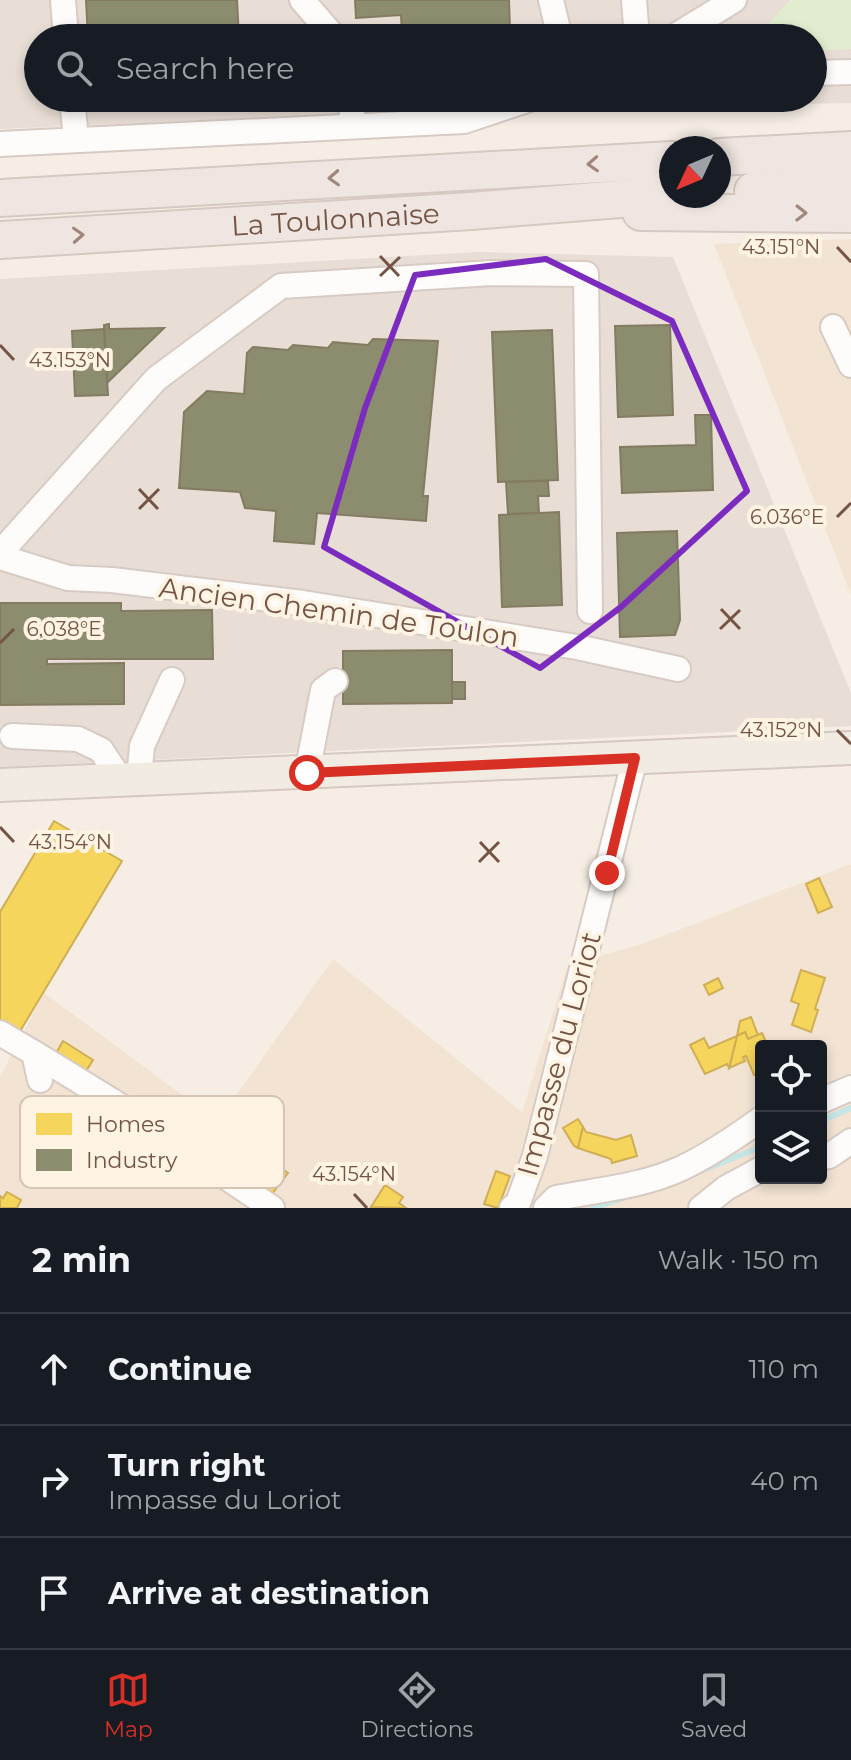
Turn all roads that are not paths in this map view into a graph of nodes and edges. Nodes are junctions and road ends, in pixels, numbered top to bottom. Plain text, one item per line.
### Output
1 (63, 0) edge
2 (302, 0) edge
3 (551, 0) edge
4 (634, 0) edge
5 (734, 0) edge
6 (65, 24) edge
7 (323, 24) edge
8 (557, 24) edge
9 (636, 24) edge
10 (711, 24) edge
11 (851, 72) edge
12 (827, 73) edge
13 (73, 112) edge
14 (352, 112) edge
15 (491, 112) edge
16 (351, 126) junction
17 (76, 139) junction
18 (0, 144) edge
19 (851, 150) edge
20 (731, 156) edge
21 (659, 161) edge
22 (851, 185) edge
23 (731, 192) edge
24 (659, 196) edge
25 (0, 198) edge
26 (471, 211) junction
27 (851, 214) edge
28 (0, 240) edge
29 (833, 327) dead end
30 (851, 365) edge
31 (0, 555) edge
32 (590, 611) dead end
33 (678, 669) dead end
34 (172, 680) dead end
35 (335, 681) dead end
36 (12, 736) dead end
37 (851, 748) edge
38 (635, 758) junction
39 (307, 773) junction
40 (130, 780) junction
41 (0, 785) edge
42 (0, 1033) edge
43 (34, 1053) junction
44 (40, 1080) dead end
45 (851, 1088) edge
46 (104, 1096) edge
47 (827, 1098) edge
48 (755, 1123) edge
49 (851, 1141) edge
50 (827, 1156) edge
51 (755, 1172) edge
52 (242, 1188) edge
53 (272, 1208) edge
54 (512, 1208) edge
55 (546, 1208) edge
56 (701, 1208) edge

1 - 6 street
2 - 7 street
3 - 8 street
4 - 9 street
5 - 10 street
11 - 12 street
13 - 17 street
14 - 16 street
15 - 16 street
16 - 17 street
17 - 18 street
19 - 20 highway
21 -> 25 highway, La Toulonnaise
22 - 23 highway
24 - 26 highway, La Toulonnaise
26 -> 27 highway
28 -> 26 highway, La Toulonnaise
29 - 30 street
31 - 32 street
31 - 33 street, Ancien Chemin de Toulon
34 - 40 street
35 - 39 street
36 - 40 street
37 - 38 main road
38 - 39 main road
38 - 54 street, Impasse du Loriot
39 - 40 main road
40 - 41 main road
42 - 43 street
43 - 44 street
43 - 46 street
45 - 47 street
48 - 55 street, Impasse du Loriot
49 - 50 street
51 - 56 street
52 - 53 street

